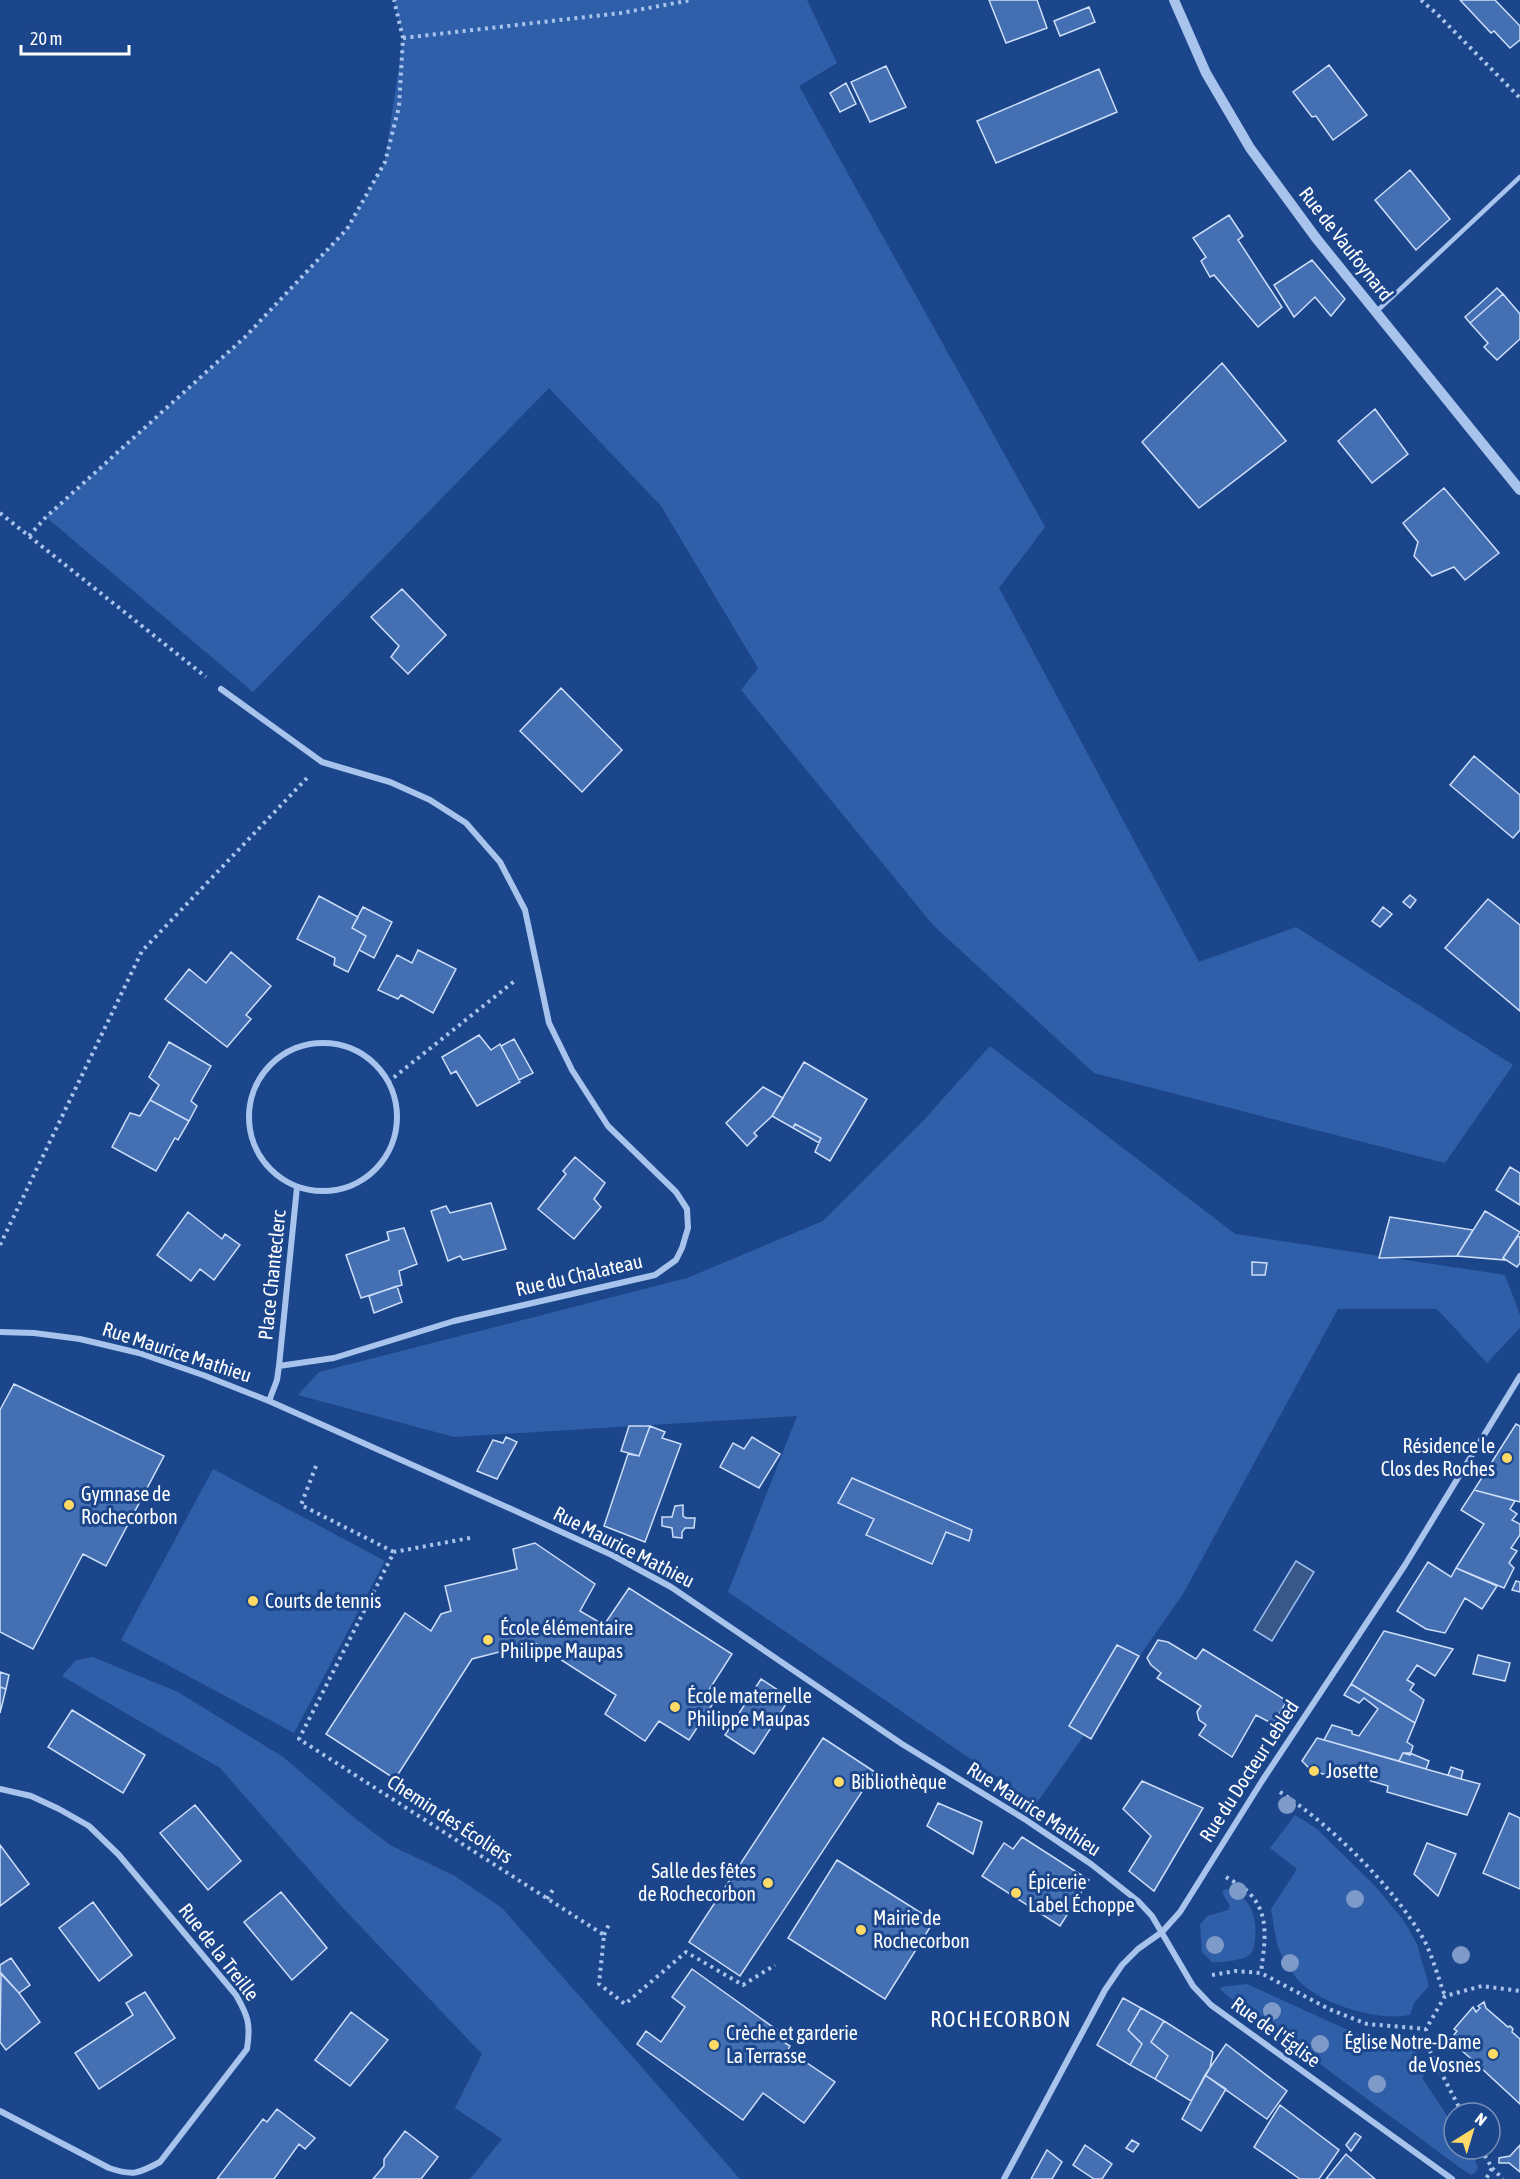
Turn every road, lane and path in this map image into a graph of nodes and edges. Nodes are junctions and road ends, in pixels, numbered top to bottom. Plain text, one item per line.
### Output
1 (394, 0) edge
2 (692, 0) edge
3 (1174, 0) edge
4 (1421, 0) edge
5 (403, 38) junction
6 (1520, 98) edge
7 (1520, 177) edge
8 (1377, 312) junction
9 (1520, 490) edge
10 (0, 513) edge
11 (29, 536) junction
12 (221, 689) joint
13 (322, 762) junction
14 (536, 963) junction
15 (388, 1082) junction
16 (297, 1187) junction
17 (0, 1245) edge
18 (0, 1332) edge
19 (279, 1366) junction
20 (1520, 1376) edge
21 (1517, 1387) edge
22 (269, 1401) junction
23 (316, 1466) dead end
24 (470, 1538) dead end
25 (394, 1552) junction
26 (1262, 1781) junction
27 (0, 1789) edge
28 (1208, 1865) junction
29 (554, 1887) dead end
30 (547, 1899) junction
31 (610, 1922) dead end
32 (1162, 1932) junction
33 (604, 1935) junction
34 (775, 1965) dead end
35 (1261, 1973) junction
36 (1194, 1986) junction
37 (1520, 1991) edge
38 (1445, 1996) junction
39 (1426, 2029) junction
40 (1456, 2101) edge
41 (0, 2111) edge
42 (1488, 2161) edge
43 (1492, 2168) junction
44 (1004, 2179) edge
45 (1452, 2179) edge
46 (1486, 2179) edge
47 (1503, 2179) edge

1 - 5 path
2 - 5 path
3 - 8 street, Rue de Vaufoynard
4 - 6 path
5 - 11 path
7 - 8 lane
8 - 9 street, Rue de Vaufoynard
10 - 11 path
11 - 12 path
12 - 13 street, Rue du Chalateau
13 - 14 street, Rue du Chalateau
13 - 17 path
14 - 15 path
14 - 19 street, Rue du Chalateau
15 - 16 street, Place Chanteclerc
15 - 16 street, Place Chanteclerc
16 - 19 street, Place Chanteclerc
18 - 22 street, Rue Maurice Mathieu
19 - 22 street, Place Chanteclerc
20 - 21 street, Rue du Docteur Lebled
21 - 26 street, Rue du Docteur Lebled
22 - 32 street, Rue Maurice Mathieu
23 - 25 path
24 - 25 path
25 - 30 path, Chemin des Écoliers
26 - 28 street, Rue du Docteur Lebled
26 - 38 path
27 - 41 street, Rue de la Treille
28 - 32 street, Rue du Docteur Lebled
28 - 35 path
29 - 30 path
30 - 33 path, Chemin des Écoliers
31 - 33 path
32 - 36 street, Rue de l'Église
32 - 44 street, Rue du Docteur Lebled
33 - 34 path
35 - 36 path
35 - 39 path
36 - 45 street, Rue de l'Église
37 - 38 path
38 - 39 path
39 - 40 path
42 - 43 path
43 - 46 path
43 - 47 path

